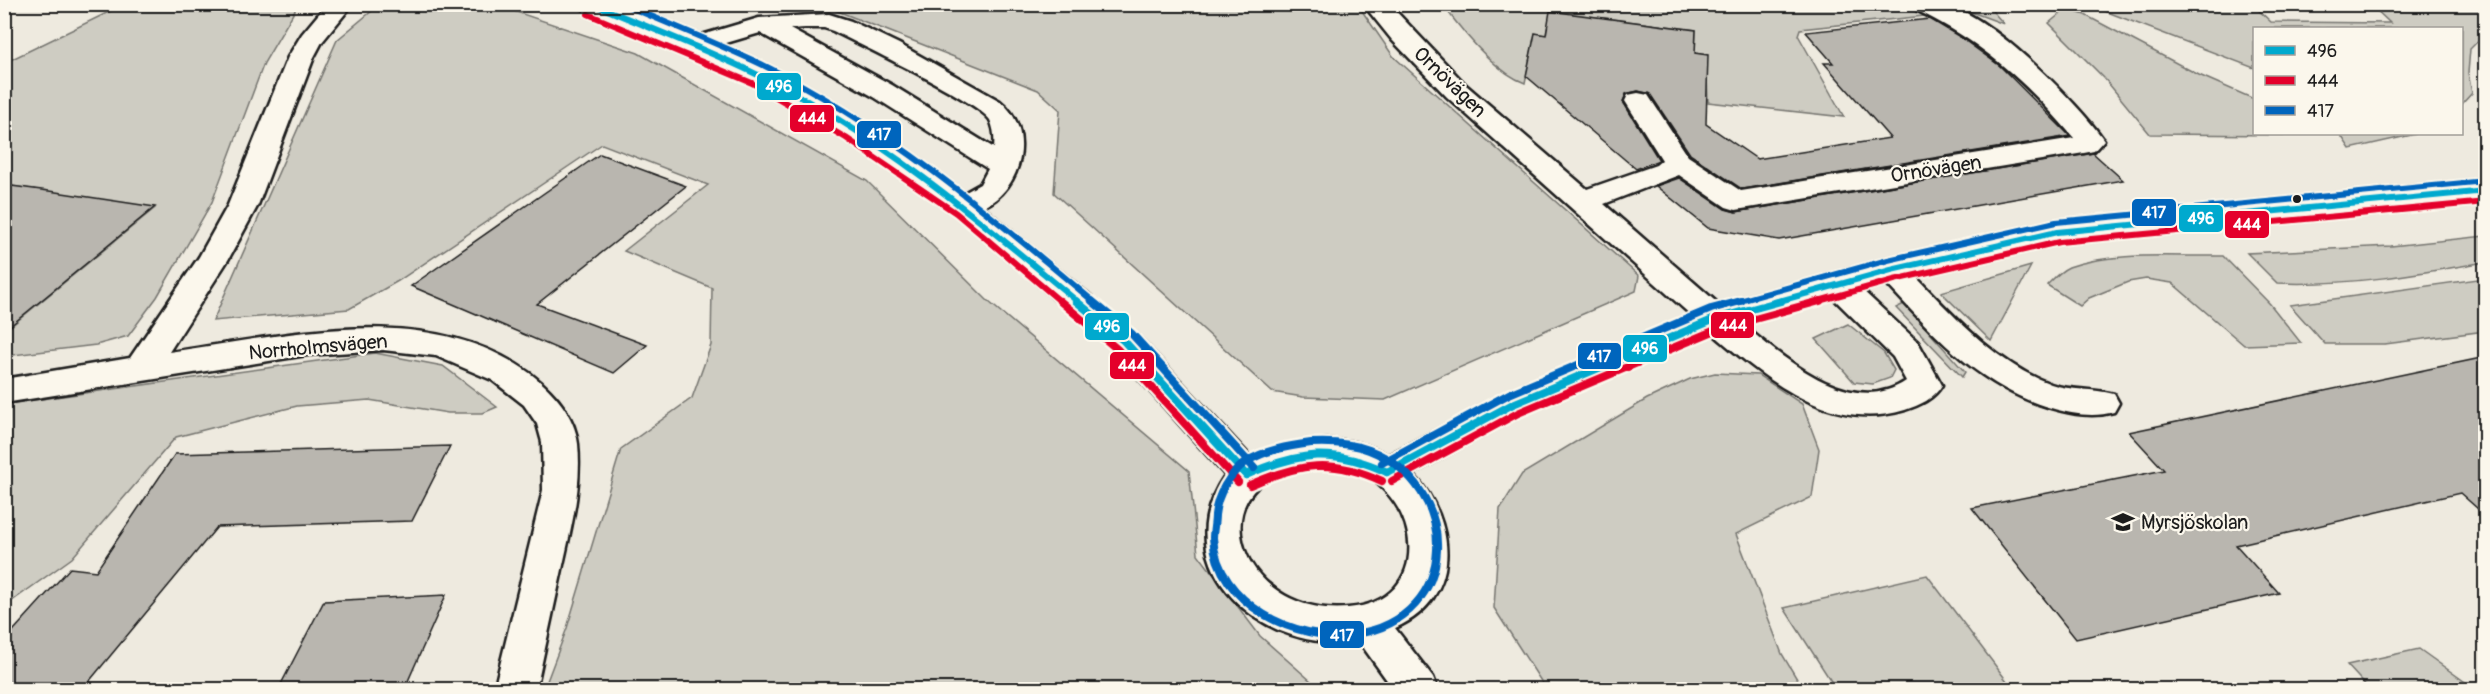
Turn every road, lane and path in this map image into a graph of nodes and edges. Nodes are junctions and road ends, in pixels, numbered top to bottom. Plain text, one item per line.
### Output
1 (341, 4) edge
2 (592, 4) edge
3 (1375, 4) edge
4 (1923, 4) edge
5 (764, 25) junction
6 (692, 46) junction
7 (1638, 101) dead end
8 (1678, 162) junction
9 (1002, 165) junction
10 (2486, 191) edge
11 (1583, 201) junction
12 (962, 205) junction
13 (1891, 270) junction
14 (1837, 284) junction
15 (1715, 319) junction
16 (141, 368) junction
17 (4, 391) edge
18 (2102, 403) dead end
19 (1387, 472) junction
20 (1246, 475) junction
21 (1367, 621) junction
22 (515, 690) edge
23 (1418, 690) edge

1 - 16 street
2 - 6 street
3 - 11 street, Ornövägen
4 - 8 street, Ornövägen
5 - 6 street
5 - 9 street
5 - 9 street
6 - 12 street
7 - 8 street
8 - 11 street
9 - 12 street
10 - 13 street
11 - 15 street, Ornövägen
12 - 20 street
13 - 14 street
13 - 18 street
14 - 15 street
14 - 15 street, Ornövägen
15 - 19 street
16 - 17 street, Norrholmsvägen
16 - 22 street, Norrholmsvägen
19 - 20 street
19 - 21 street
20 - 21 street
21 - 23 street

